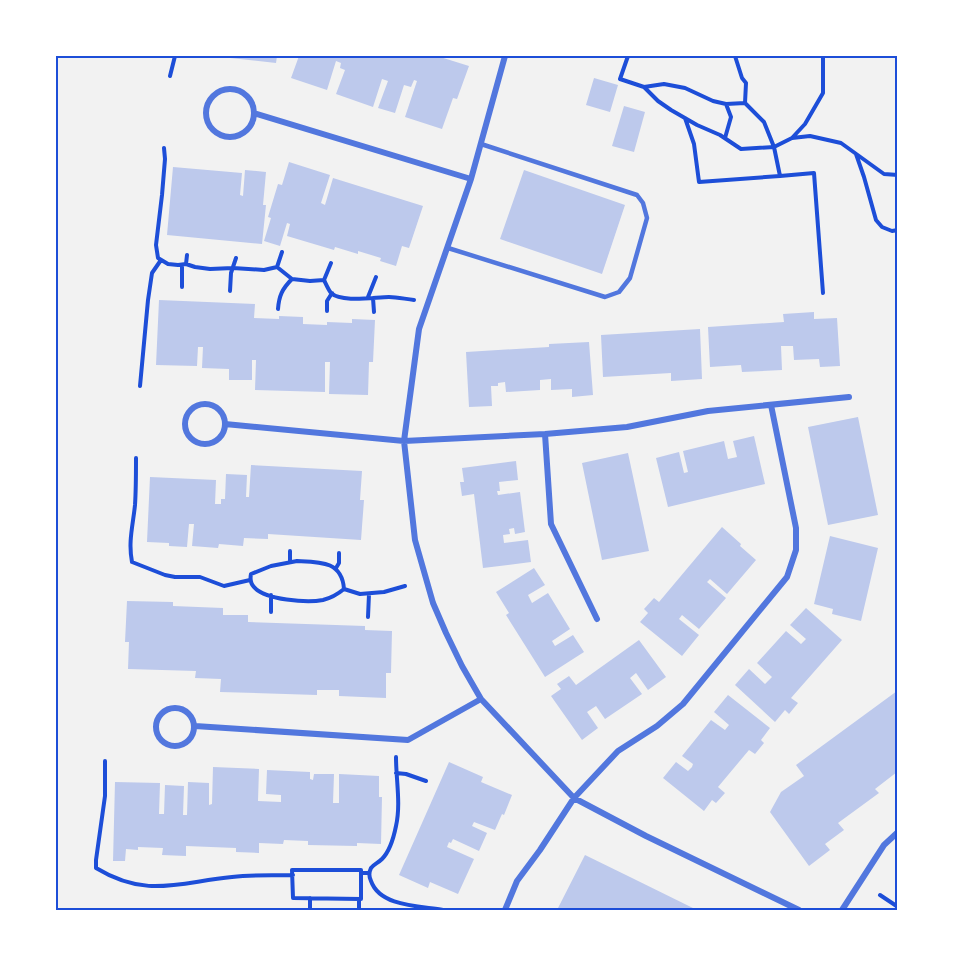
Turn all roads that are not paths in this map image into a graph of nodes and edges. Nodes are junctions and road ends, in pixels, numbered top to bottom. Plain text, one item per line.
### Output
1 (505, 56) edge
2 (254, 113) junction
3 (481, 144) junction
4 (471, 179) junction
5 (448, 248) junction
6 (849, 397) dead end
7 (771, 405) junction
8 (225, 424) junction
9 (545, 434) junction
10 (404, 441) junction
11 (597, 620) dead end
12 (481, 699) junction
13 (195, 726) junction
14 (574, 798) junction
15 (897, 832) edge
16 (505, 910) edge
17 (799, 910) edge
18 (842, 910) edge

1 - 3 street
2 - 2 street
2 - 4 street
3 - 4 street
3 - 5 lane
4 - 5 street
5 - 10 street
6 - 7 street
7 - 9 street
7 - 14 street
8 - 8 street
8 - 10 street
9 - 10 street
9 - 11 street
10 - 12 street
12 - 13 street
12 - 14 street
13 - 13 street
14 - 16 street
14 - 17 street
15 - 18 street

